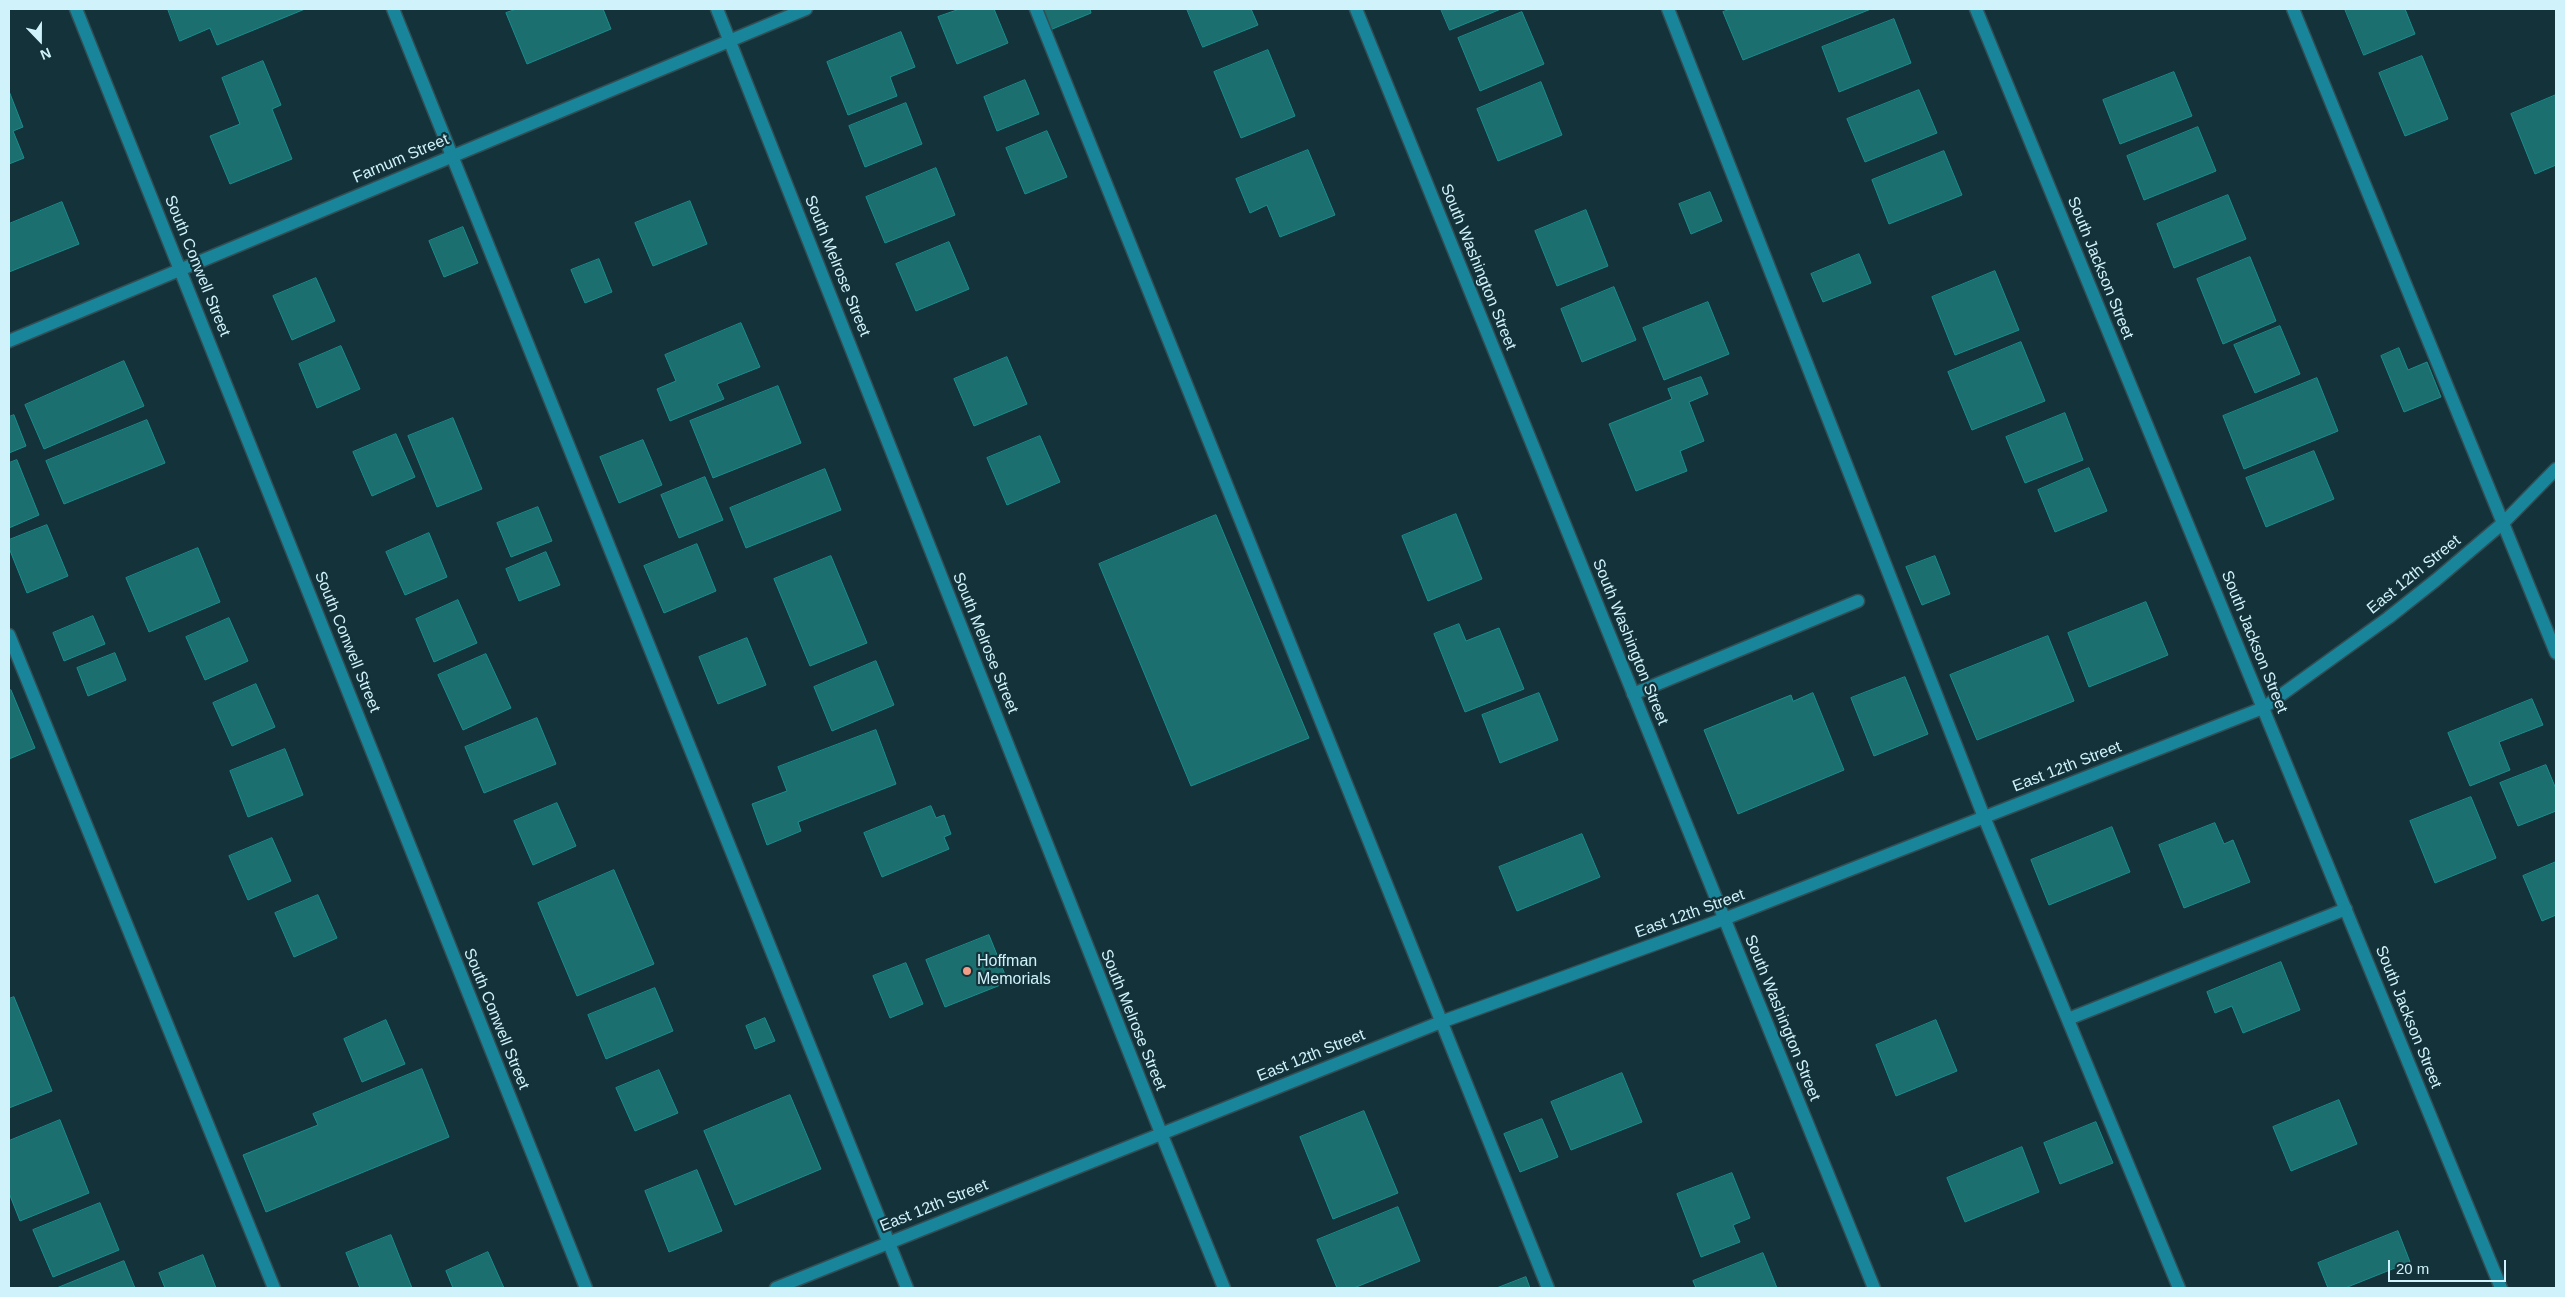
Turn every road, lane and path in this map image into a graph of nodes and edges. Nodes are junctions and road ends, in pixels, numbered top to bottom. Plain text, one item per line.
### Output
1 (76, 9) edge
2 (393, 9) edge
3 (717, 9) edge
4 (806, 9) edge
5 (1036, 9) edge
6 (1356, 9) edge
7 (1668, 9) edge
8 (1976, 9) edge
9 (2293, 9) edge
10 (730, 40) junction
11 (453, 155) junction
12 (180, 268) junction
13 (9, 341) edge
14 (2556, 469) edge
15 (2503, 523) junction
16 (1858, 602) dead end
17 (9, 635) edge
18 (2556, 653) edge
19 (1633, 694) junction
20 (2263, 708) junction
21 (1984, 817) junction
22 (2346, 909) junction
23 (1724, 919) junction
24 (2068, 1018) junction
25 (1441, 1022) junction
26 (1161, 1133) junction
27 (888, 1242) junction
28 (274, 1288) edge
29 (586, 1288) edge
30 (776, 1288) edge
31 (907, 1288) edge
32 (1224, 1288) edge
33 (1548, 1288) edge
34 (1874, 1288) edge
35 (2179, 1288) edge
36 (2502, 1288) edge

1 - 12 street, South Conwell Street
2 - 11 street
3 - 10 street, South Melrose Street
4 - 10 street, Farnum Street
5 - 25 street
6 - 19 street, South Washington Street
7 - 21 street
8 - 20 street, South Jackson Street
9 - 15 street
10 - 11 street, Farnum Street
10 - 26 street, South Melrose Street
11 - 12 street, Farnum Street
11 - 27 street
12 - 13 street, Farnum Street
12 - 29 street, South Conwell Street
14 - 15 street, East 12th Street
15 - 18 street
15 - 20 street, East 12th Street
16 - 19 street
17 - 28 street
19 - 23 street, South Washington Street
20 - 21 street, East 12th Street
20 - 22 street, South Jackson Street
21 - 23 street, East 12th Street
21 - 24 street
22 - 24 street
22 - 36 street, South Jackson Street
23 - 25 street, East 12th Street
23 - 34 street, South Washington Street
24 - 35 street
25 - 26 street, East 12th Street
25 - 33 street
26 - 27 street, East 12th Street
26 - 32 street, South Melrose Street
27 - 30 street, East 12th Street
27 - 31 street

